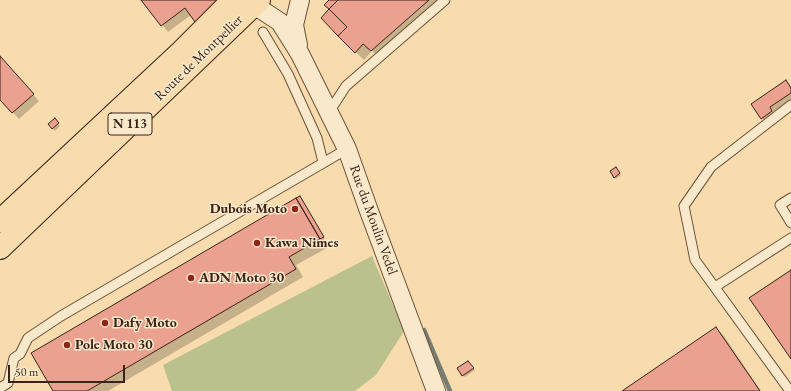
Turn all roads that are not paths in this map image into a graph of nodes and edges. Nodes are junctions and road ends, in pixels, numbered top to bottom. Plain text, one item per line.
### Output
1 (300, 0) edge
2 (445, 0) edge
3 (249, 2) edge
4 (263, 32) dead end
5 (300, 54) junction
6 (791, 105) edge
7 (329, 112) junction
8 (347, 149) junction
9 (323, 162) junction
10 (38, 185) junction
11 (791, 198) edge
12 (0, 211) edge
13 (0, 221) edge
14 (791, 223) edge
15 (791, 238) edge
16 (0, 248) edge
17 (715, 287) junction
18 (0, 388) edge
19 (436, 391) edge
20 (790, 391) edge

1 - 5 street, Rue du Moulin Vedel
2 - 7 lane
3 - 5 street, Rue du Moulin Vedel
3 - 10 main road, Route de Montpellier / N 113
3 - 16 main road, Route de Montpellier / N 113
4 - 9 lane
5 - 7 street, Rue du Moulin Vedel
6 - 17 lane
7 - 8 street, Rue du Moulin Vedel
8 - 9 lane
8 - 19 street, Rue du Moulin Vedel
9 - 18 lane
10 - 12 street
10 - 13 main road, Route de Montpellier / N 113
11 - 14 lane
15 - 17 lane
17 - 20 lane

